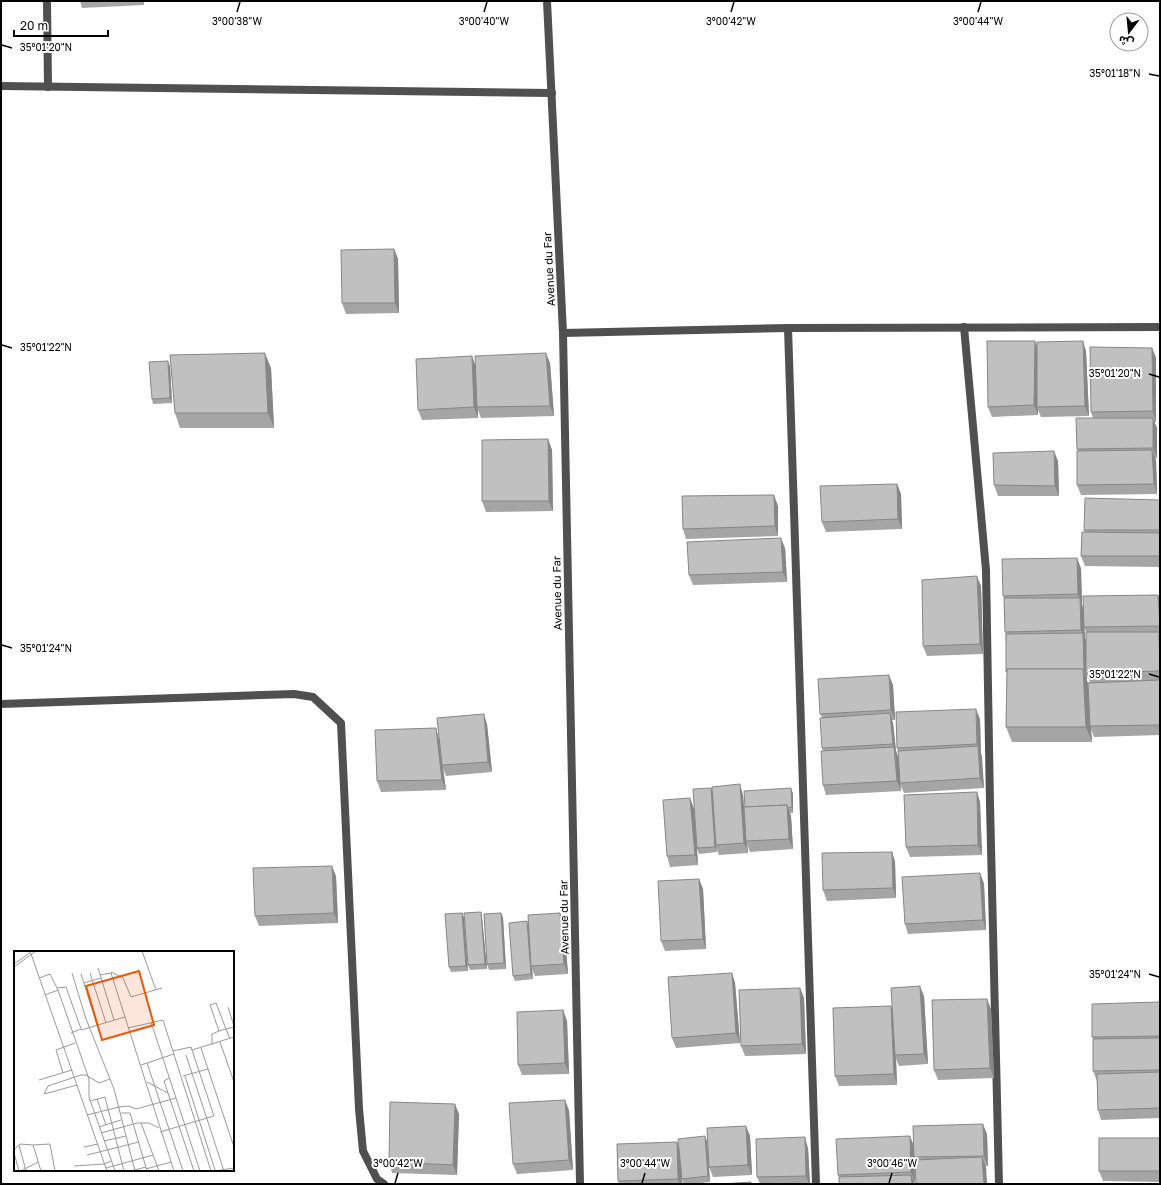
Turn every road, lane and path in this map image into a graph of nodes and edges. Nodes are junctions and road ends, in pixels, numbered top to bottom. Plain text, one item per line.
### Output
1 (47, 1) edge
2 (547, 1) edge
3 (1, 86) edge
4 (48, 87) junction
5 (552, 93) junction
6 (964, 327) junction
7 (1160, 327) edge
8 (788, 328) junction
9 (563, 333) junction
10 (1, 704) edge
11 (384, 1184) edge
12 (580, 1184) edge
13 (816, 1184) edge
14 (1000, 1184) edge

1 - 4 street
2 - 5 street, Avenue du Far
3 - 4 street
4 - 5 street
5 - 9 street, Avenue du Far
6 - 7 street
6 - 8 street
6 - 14 street
8 - 9 street
8 - 13 street
9 - 12 street, Avenue du Far
10 - 11 street

